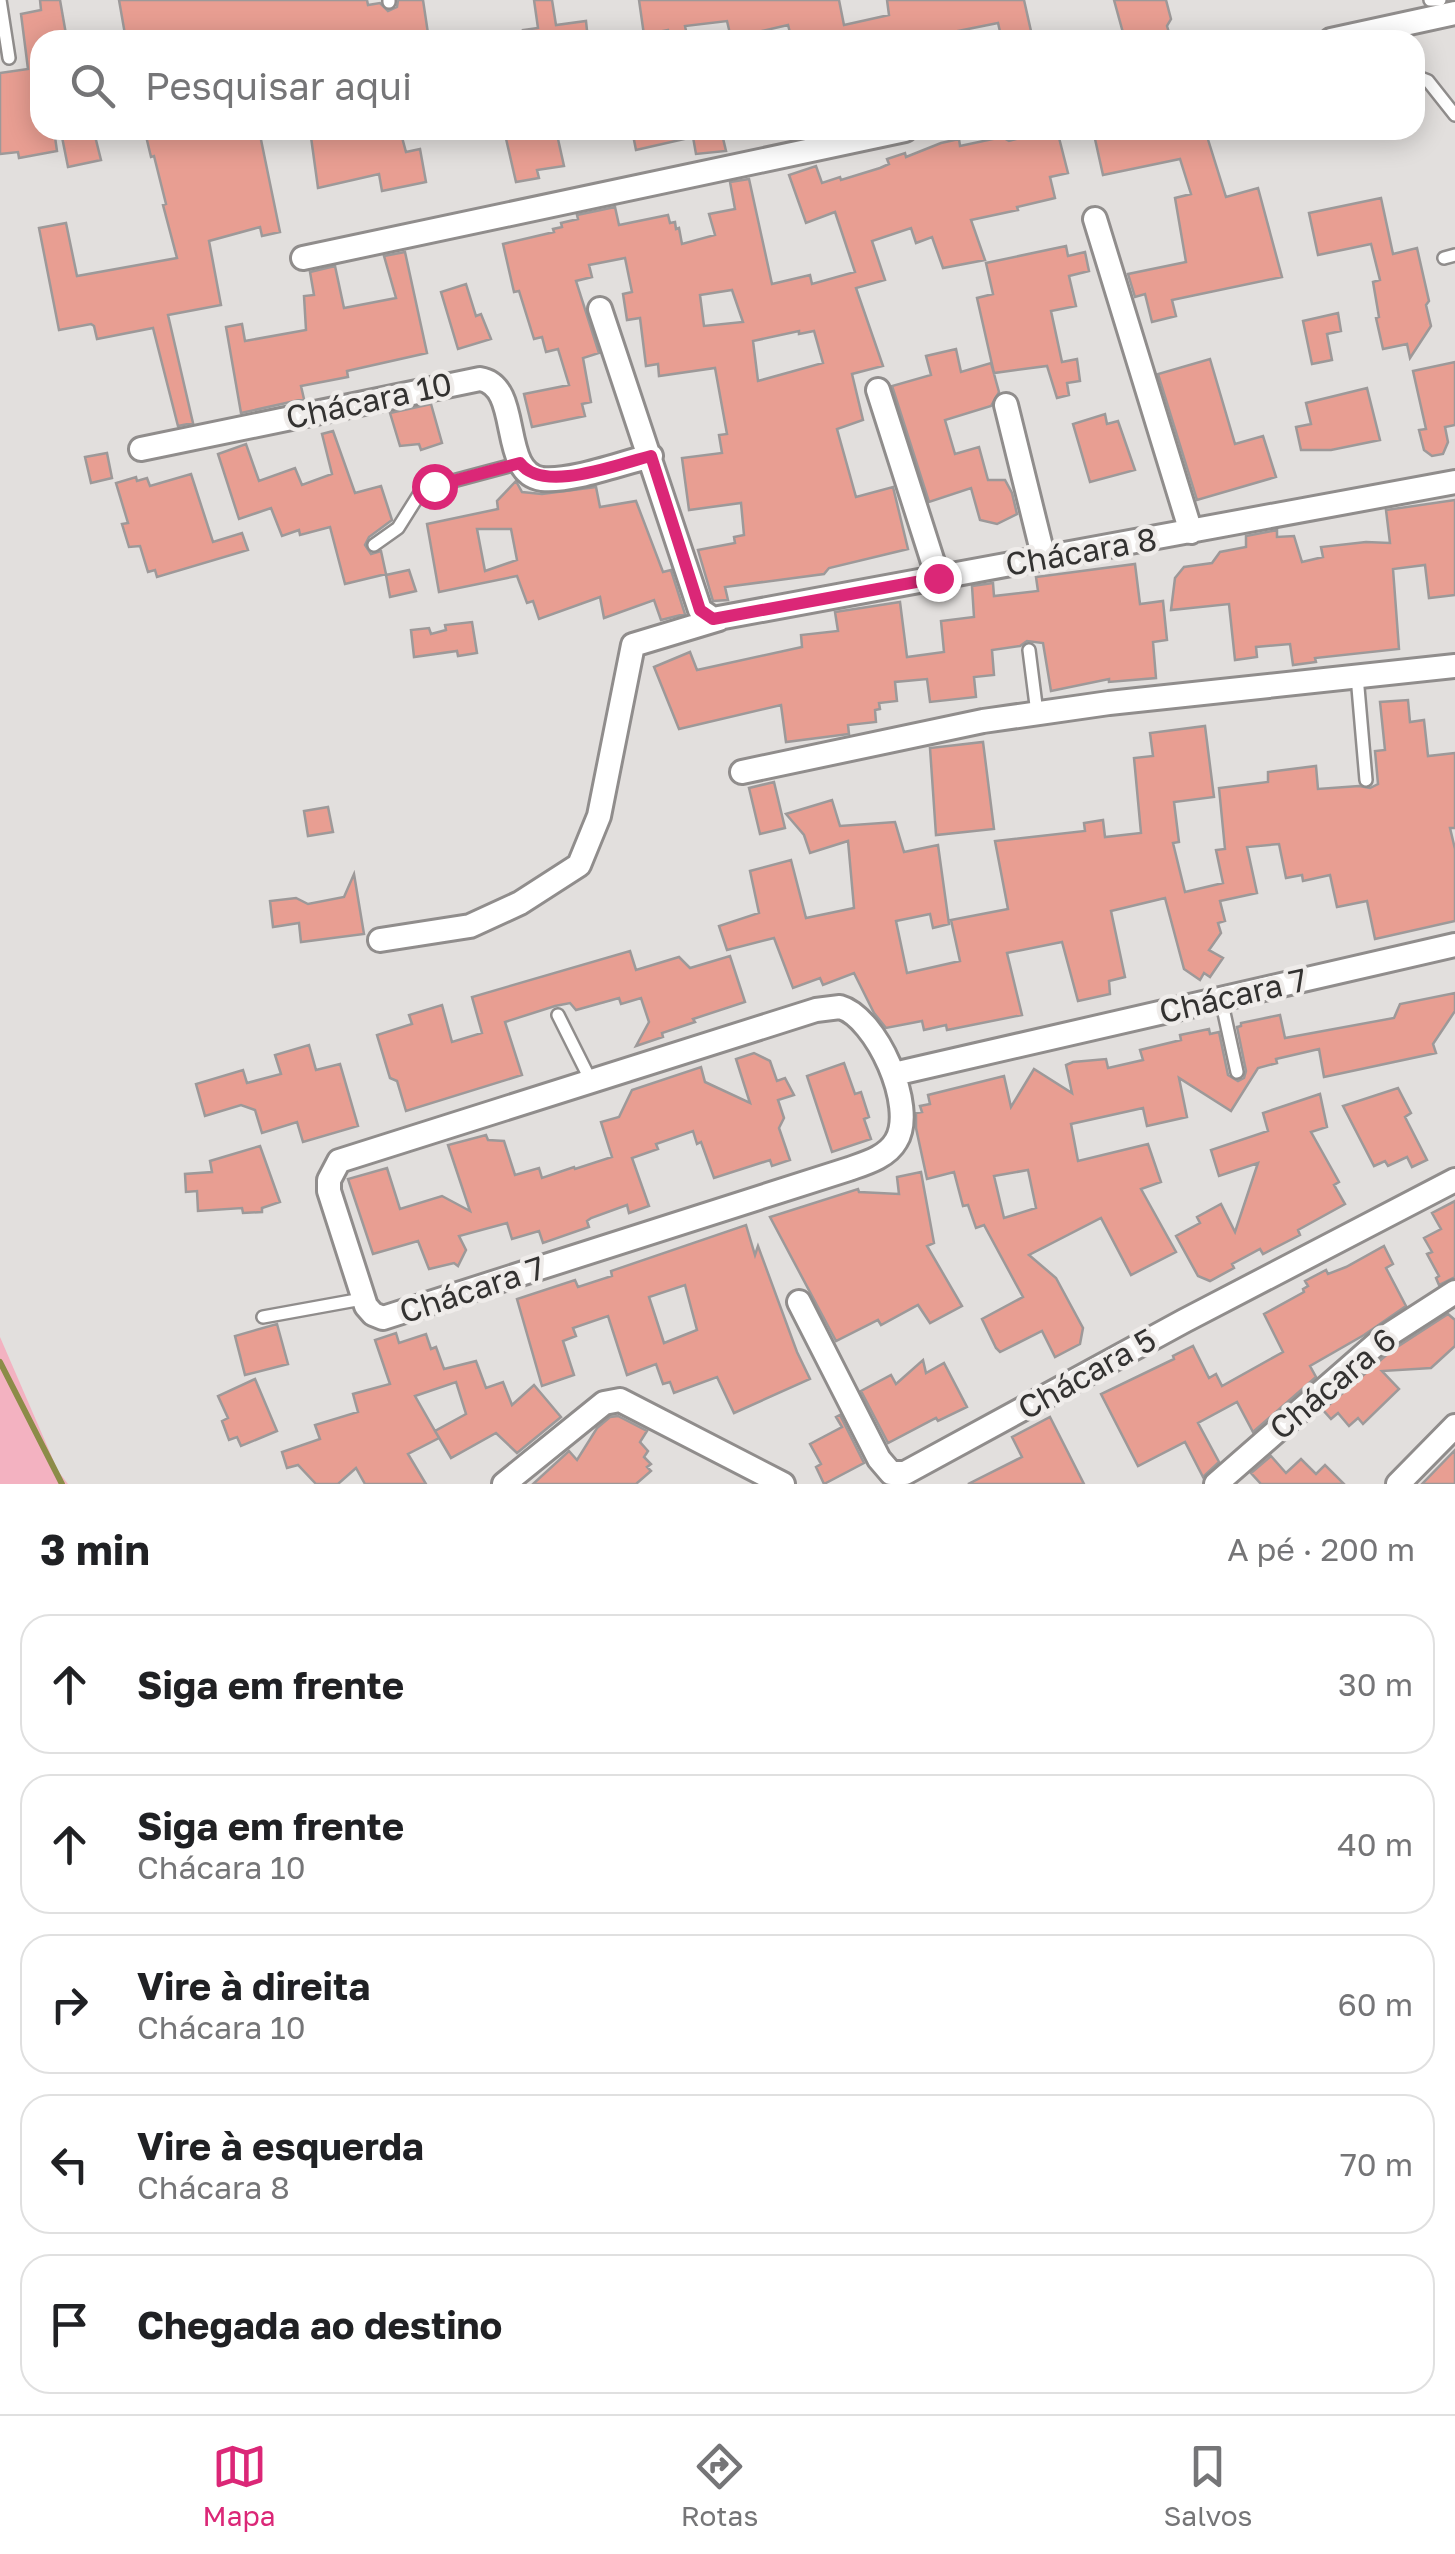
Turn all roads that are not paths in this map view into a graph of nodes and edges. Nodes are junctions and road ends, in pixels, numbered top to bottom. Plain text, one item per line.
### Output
1 (0, 0) edge
2 (1430, 0) edge
3 (1440, 0) edge
4 (1455, 13) edge
5 (1376, 30) edge
6 (8, 58) dead end
7 (1425, 79) edge
8 (1455, 114) edge
9 (824, 140) edge
10 (1095, 219) dead end
11 (303, 258) dead end
12 (600, 309) dead end
13 (878, 390) dead end
14 (1006, 405) dead end
15 (141, 449) dead end
16 (651, 456) junction
17 (520, 463) junction
18 (1455, 482) edge
19 (1192, 532) junction
20 (374, 545) dead end
21 (1044, 559) junction
22 (938, 578) junction
23 (713, 618) junction
24 (1029, 650) dead end
25 (1455, 666) edge
26 (1357, 676) junction
27 (1037, 714) junction
28 (742, 772) dead end
29 (1366, 780) dead end
30 (380, 940) dead end
31 (1455, 945) edge
32 (1221, 999) junction
33 (558, 1016) dead end
34 (1237, 1072) dead end
35 (894, 1074) junction
36 (591, 1081) junction
37 (1455, 1180) edge
38 (1455, 1292) edge
39 (362, 1299) junction
40 (798, 1302) dead end
41 (263, 1317) dead end
42 (1455, 1426) edge
43 (504, 1484) edge
44 (783, 1484) edge
45 (1216, 1484) edge
46 (1398, 1484) edge

1 - 6 lane
2 - 3 lane
4 - 5 street
7 - 8 lane
9 - 11 street
10 - 19 street
12 - 16 street
13 - 22 street
14 - 21 street
15 - 17 street, Chácara 10
16 - 17 street
16 - 23 street
17 - 20 lane
18 - 19 street, Chácara 8
19 - 21 street, Chácara 8
21 - 22 street, Chácara 8
22 - 23 street, Chácara 8
23 - 30 street, Chácara 8
24 - 27 lane
25 - 26 street
26 - 27 street
26 - 29 lane
27 - 28 street
31 - 32 street, Chácara 7
32 - 34 lane
32 - 35 street, Chácara 7
33 - 36 lane
35 - 36 street, Chácara 7
35 - 39 street, Chácara 7
36 - 39 street, Chácara 7
37 - 40 street, Chácara 5
38 - 45 street, Chácara 6
39 - 41 lane
42 - 46 street
43 - 44 street

